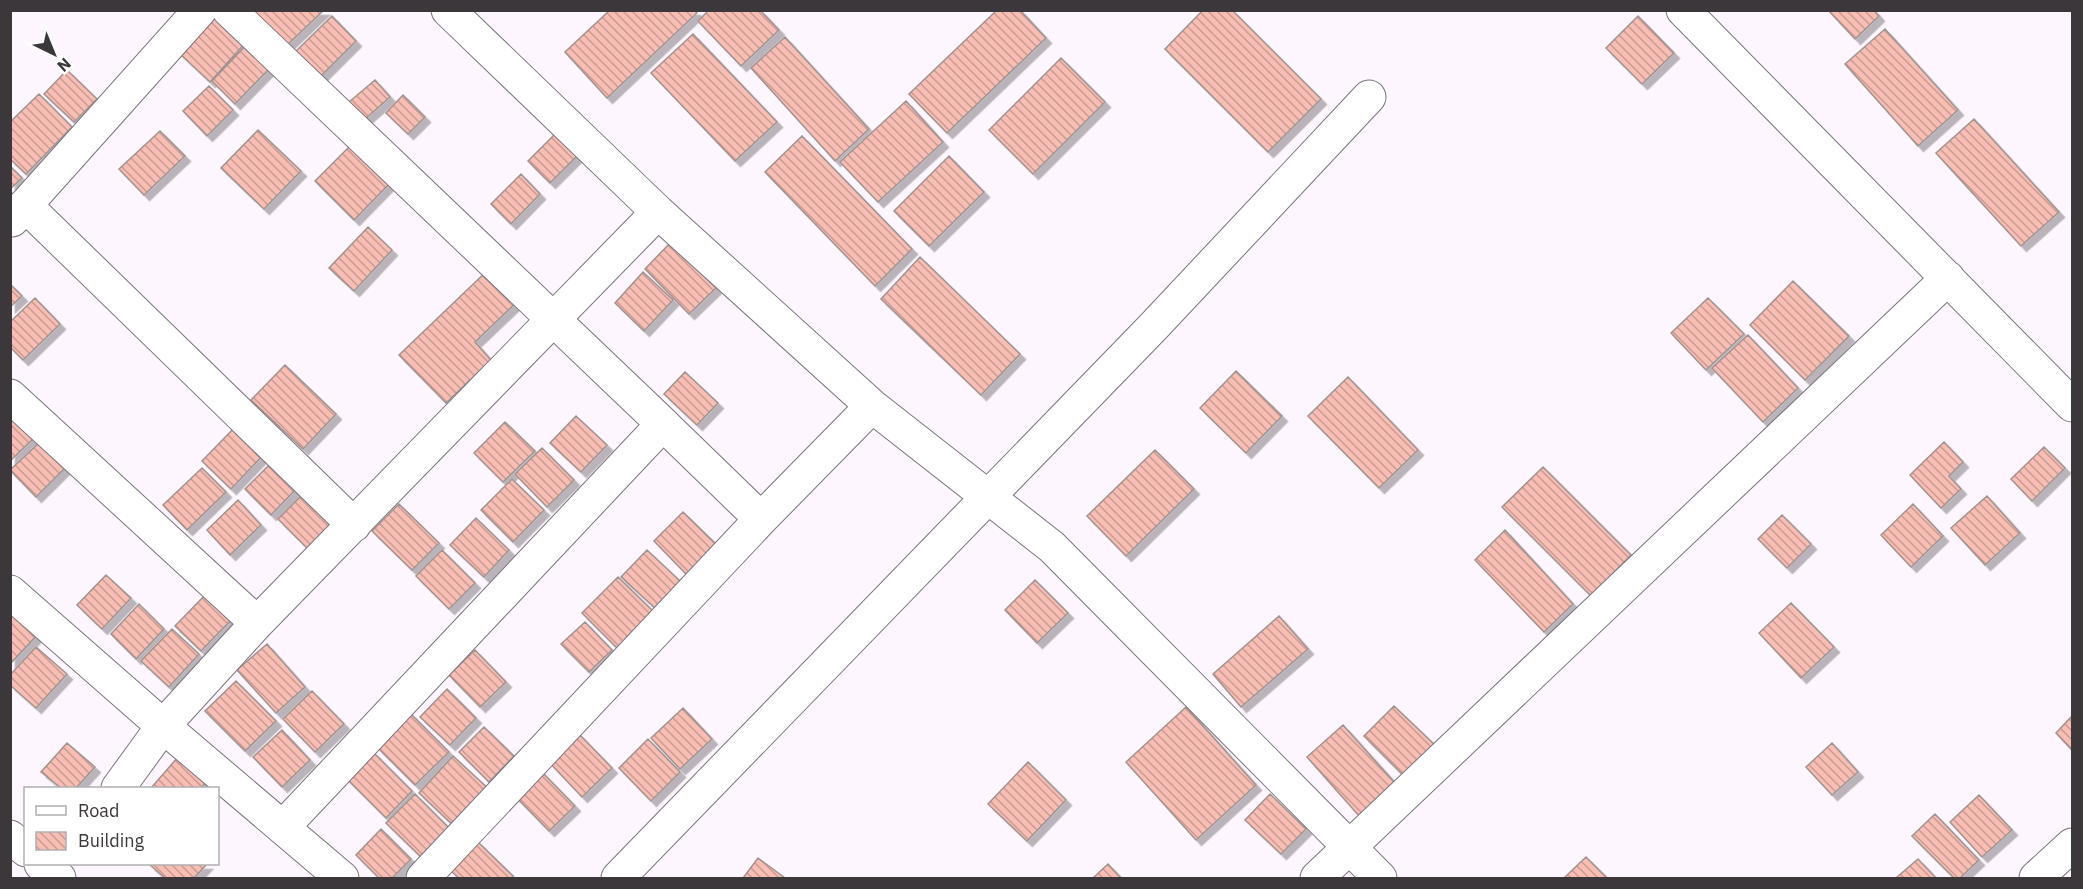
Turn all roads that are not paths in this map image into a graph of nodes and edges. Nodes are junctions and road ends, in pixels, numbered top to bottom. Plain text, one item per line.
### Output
1 (200, 10) edge
2 (229, 10) edge
3 (1683, 10) edge
4 (451, 11) edge
5 (1369, 97) dead end
6 (658, 212) junction
7 (18, 213) edge
8 (1948, 278) junction
9 (552, 321) junction
10 (10, 396) edge
11 (2073, 405) edge
12 (872, 406) junction
13 (663, 424) junction
14 (987, 497) junction
15 (761, 519) junction
16 (354, 525) junction
17 (10, 592) edge
18 (257, 623) junction
19 (163, 726) junction
20 (119, 787) edge
21 (283, 827) junction
22 (10, 837) edge
23 (2073, 845) edge
24 (1350, 846) junction
25 (24, 848) edge
26 (342, 879) edge
27 (423, 879) edge
28 (618, 879) edge
29 (1317, 879) edge
30 (1380, 879) edge
31 (2036, 879) edge

1 - 7 street
2 - 9 street
3 - 8 street
4 - 6 street
5 - 14 street
6 - 9 street
6 - 12 street
7 - 16 street
8 - 11 street
8 - 24 street
9 - 13 street
9 - 16 street
10 - 18 street
12 - 14 street
12 - 15 street
13 - 15 street
13 - 21 street
14 - 24 street
14 - 28 street
15 - 27 street
16 - 18 street
17 - 19 street
18 - 19 street
19 - 20 street
19 - 21 street
21 - 26 street
22 - 25 street
23 - 31 street
24 - 29 street
24 - 30 street

